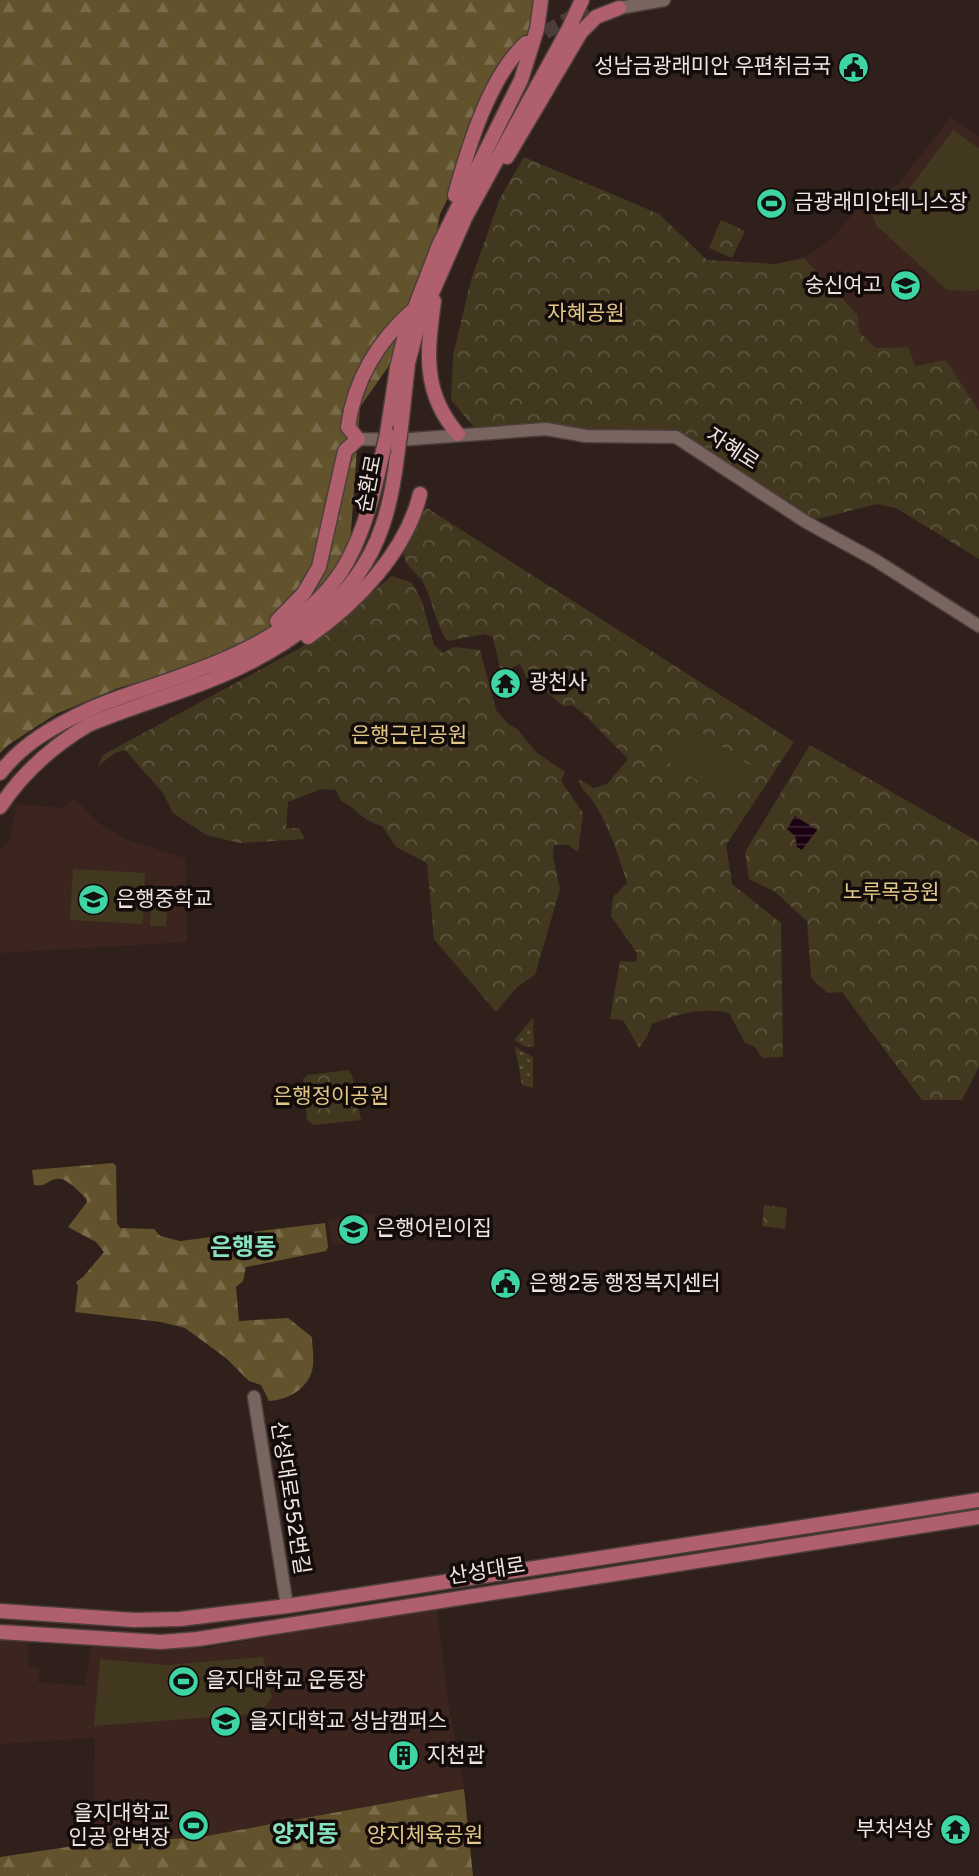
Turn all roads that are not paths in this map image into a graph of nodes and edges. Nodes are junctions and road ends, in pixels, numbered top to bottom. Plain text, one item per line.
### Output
1 (541, 0) edge
2 (664, 0) edge
3 (584, 4) edge
4 (619, 8) junction
5 (526, 43) tunnel mouth
6 (465, 218) junction
7 (444, 234) junction
8 (436, 287) junction
9 (414, 309) junction
10 (458, 435) junction
11 (358, 439) junction
12 (391, 450) junction
13 (420, 494) dead end
14 (979, 626) edge
15 (262, 657) junction
16 (225, 659) junction
17 (0, 774) edge
18 (0, 807) edge
19 (254, 1397) dead end
20 (979, 1500) edge
21 (979, 1517) edge
22 (287, 1605) junction
23 (0, 1611) edge
24 (0, 1632) edge

1 - 7 main road, 순환로
2 - 4 street
3 - 4 main road
3 - 6 main road, 순환로
4 - 6 main road
5 - 7 main road
6 - 8 main road, 순환로
7 - 9 main road, 순환로
8 - 10 main road
8 - 12 main road, 순환로, bridge
9 - 11 main road
9 - 12 main road, 순환로, bridge
10 - 11 street, 자혜로
10 - 14 street, 자혜로
11 - 16 main road
12 - 15 main road, 순환로
12 - 16 main road, 순환로
13 - 15 main road
15 - 18 main road, 순환로
16 - 17 main road, 순환로
19 - 22 street, 산성대로552번길
20 - 22 main road, 산성대로
21 - 24 main road, 산성대로
22 - 23 main road, 산성대로

